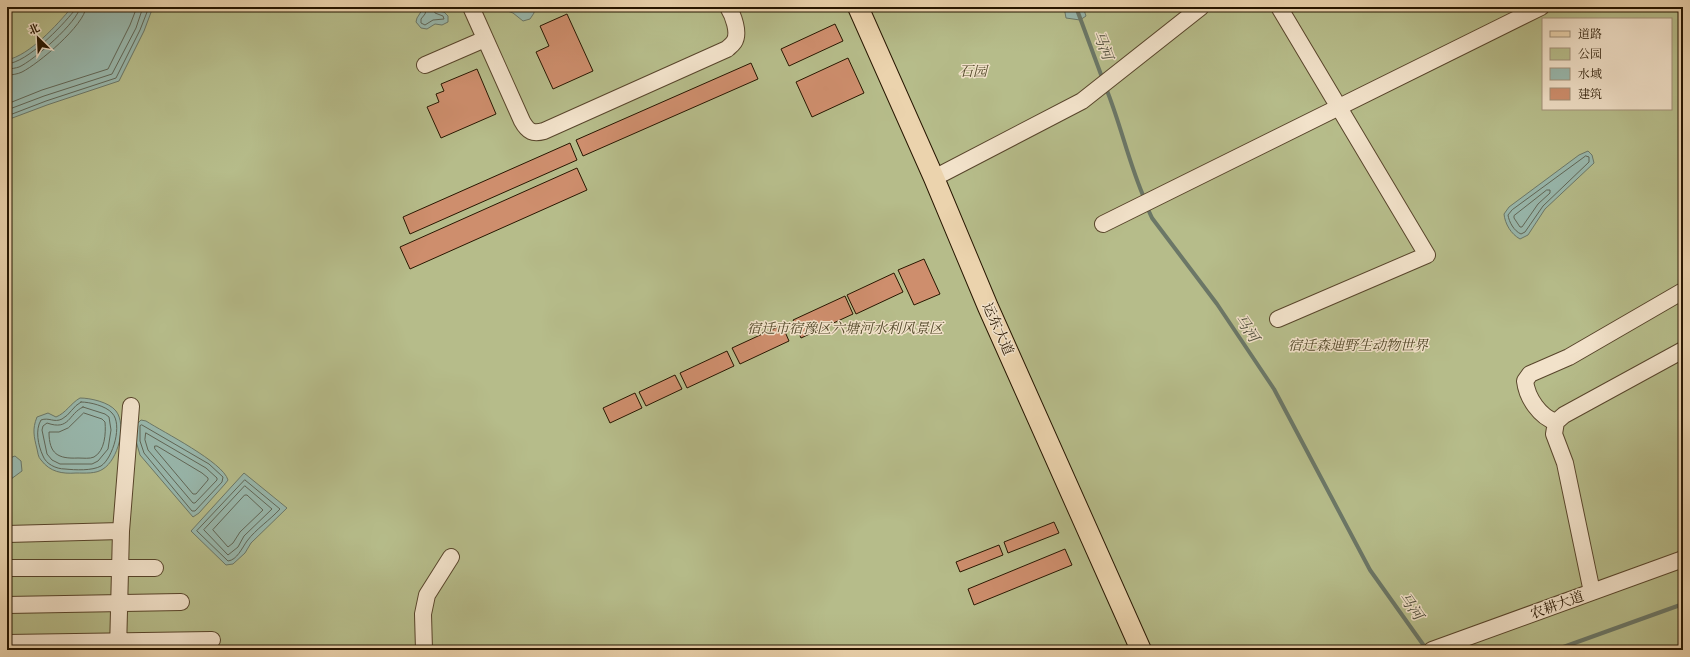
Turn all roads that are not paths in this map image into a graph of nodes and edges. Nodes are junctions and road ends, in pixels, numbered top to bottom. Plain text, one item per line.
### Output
1 (471, 7) edge
2 (728, 7) edge
3 (858, 7) edge
4 (1201, 7) edge
5 (1280, 7) edge
6 (1541, 7) edge
7 (485, 39) junction
8 (424, 65) dead end
9 (1339, 108) junction
10 (934, 178) junction
11 (1103, 224) dead end
12 (1683, 291) edge
13 (1278, 319) dead end
14 (1683, 350) edge
15 (131, 406) dead end
16 (1556, 422) junction
17 (121, 531) junction
18 (7, 534) edge
19 (451, 557) dead end
20 (1683, 559) edge
21 (7, 568) edge
22 (120, 568) junction
23 (155, 568) dead end
24 (1592, 592) junction
25 (180, 602) dead end
26 (119, 603) junction
27 (7, 605) edge
28 (212, 640) dead end
29 (7, 643) edge
30 (118, 646) edge
31 (424, 650) edge
32 (1141, 650) edge
33 (1432, 650) edge

1 - 7 street
2 - 7 street
3 - 10 main road, 运东大道
4 - 10 street
5 - 9 street
6 - 9 street
7 - 8 street
9 - 11 street
9 - 13 street
10 - 32 main road, 运东大道
12 - 16 street
14 - 16 street
15 - 17 street
16 - 24 street
17 - 18 street
17 - 22 street
19 - 31 street
20 - 24 street, 农耕大道
21 - 22 street
22 - 23 street
22 - 26 street
24 - 33 street, 农耕大道
25 - 26 street
26 - 27 street
26 - 30 street
28 - 30 street
29 - 30 street

